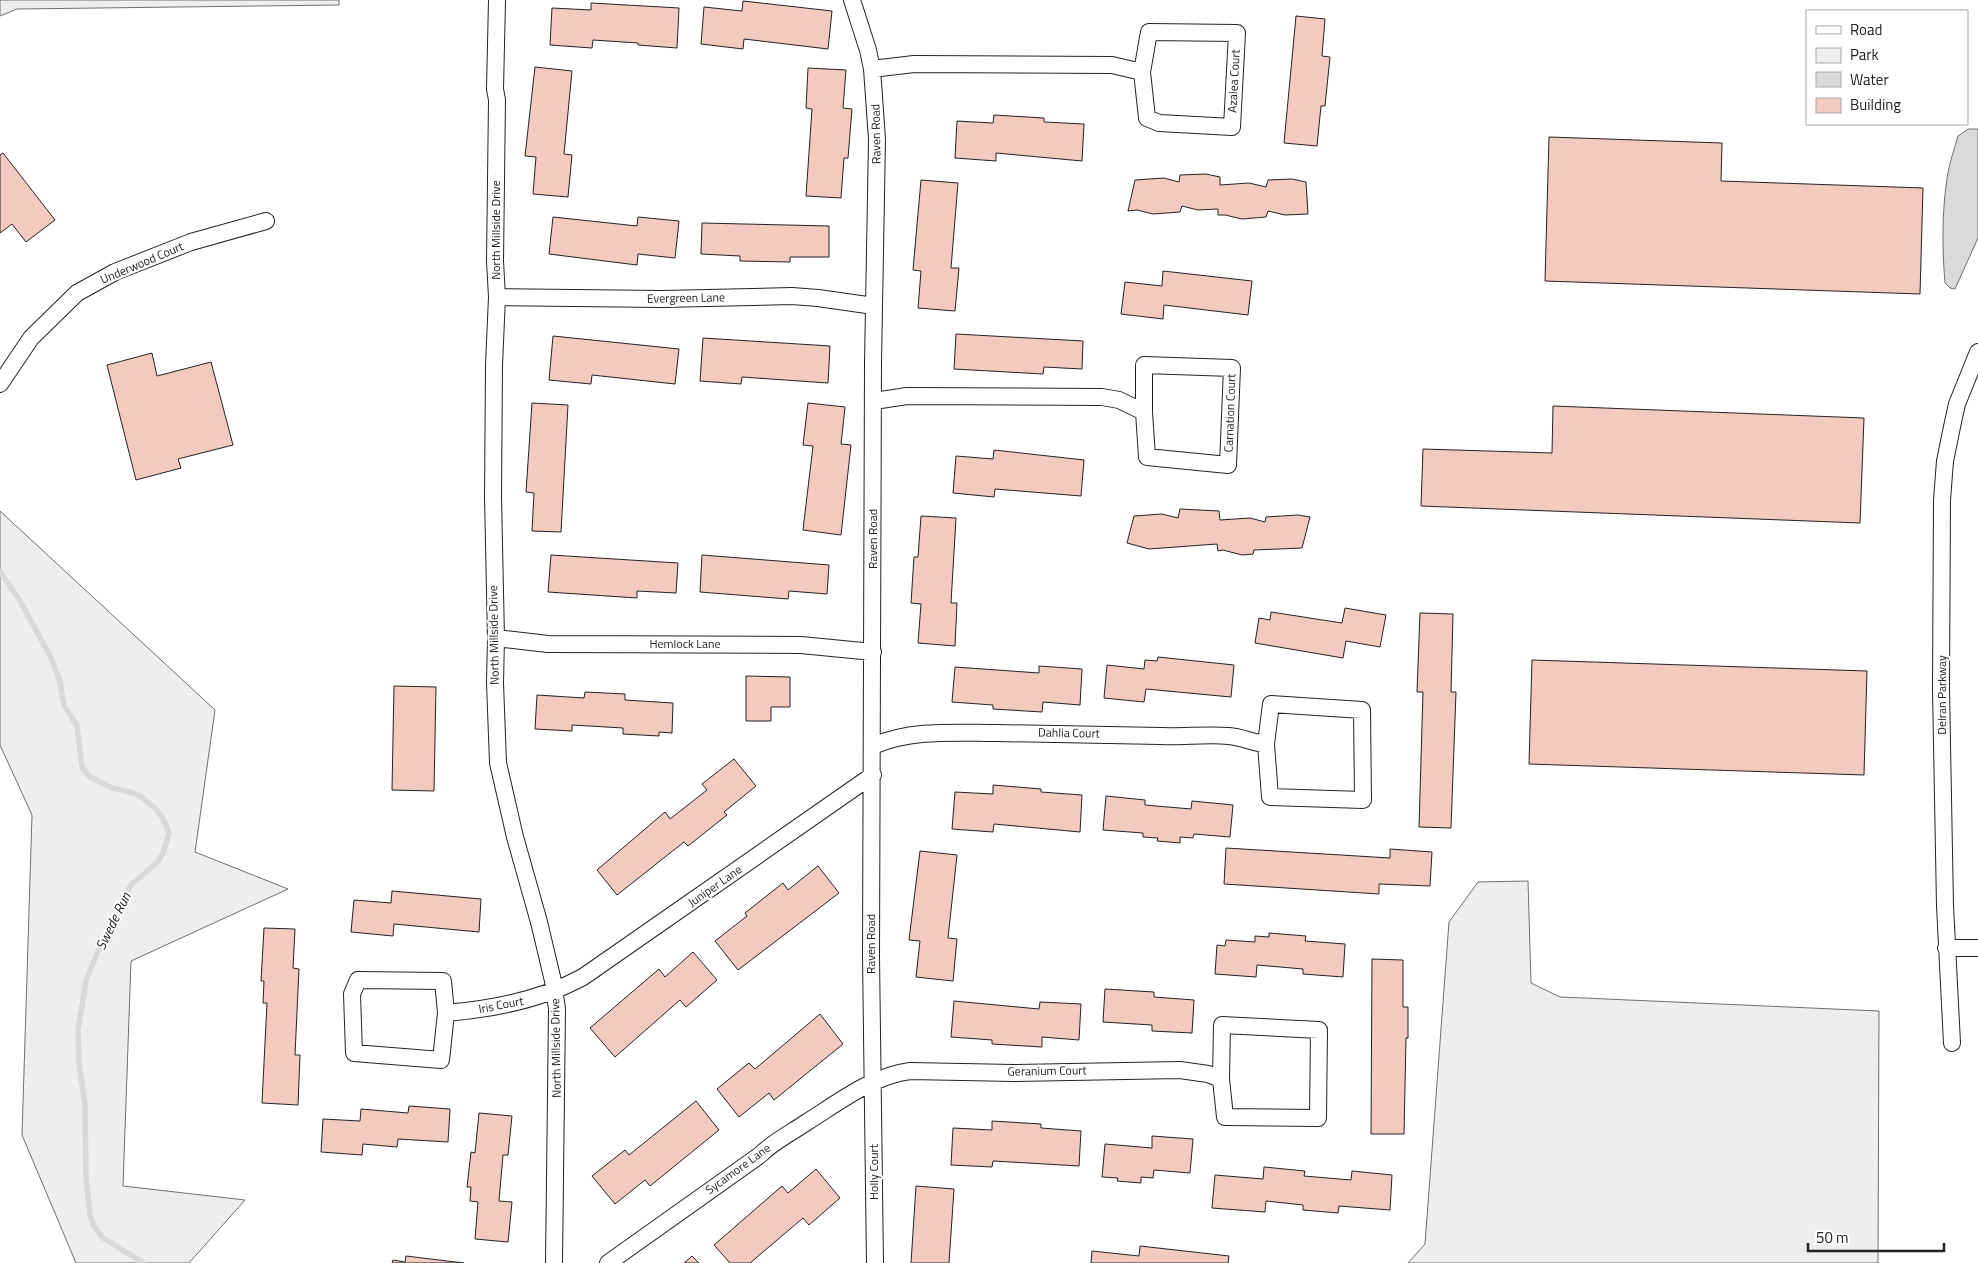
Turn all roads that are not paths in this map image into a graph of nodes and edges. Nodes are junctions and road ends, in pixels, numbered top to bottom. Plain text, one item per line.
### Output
1 (497, 0) edge
2 (852, 0) edge
3 (872, 69) junction
4 (1142, 72) junction
5 (266, 220) dead end
6 (497, 297) junction
7 (874, 306) junction
8 (1978, 352) edge
9 (0, 384) edge
10 (874, 401) junction
11 (1144, 412) junction
12 (496, 638) junction
13 (873, 652) junction
14 (1266, 744) junction
15 (873, 746) junction
16 (872, 775) junction
17 (1946, 948) junction
18 (1978, 948) edge
19 (554, 991) junction
20 (446, 1013) junction
21 (1952, 1043) dead end
22 (1221, 1080) junction
23 (873, 1082) junction
24 (554, 1263) edge
25 (608, 1263) edge
26 (874, 1263) edge

1 - 6 street, North Millside Drive
2 - 3 street, Raven Road
3 - 4 street
3 - 7 street, Raven Road
4 - 4 street, Azalea Court
5 - 9 street, Underwood Court
6 - 7 street, Evergreen Lane
6 - 12 street, North Millside Drive
7 - 10 street, Raven Road
8 - 17 street, Delran Parkway
10 - 11 street
10 - 13 street, Raven Road
11 - 11 street, Carnation Court
12 - 13 street, Hemlock Lane
12 - 19 street, North Millside Drive
13 - 15 street, Raven Road
14 - 14 street
14 - 15 street, Dahlia Court
15 - 16 street, Raven Road
16 - 19 street, Juniper Lane
16 - 23 street, Raven Road
17 - 18 street
17 - 21 street, Delran Parkway
19 - 20 street, Iris Court
19 - 24 street, North Millside Drive
20 - 20 street
22 - 22 street
22 - 23 street, Geranium Court
23 - 25 street, Sycamore Lane
23 - 26 street, Holly Court

